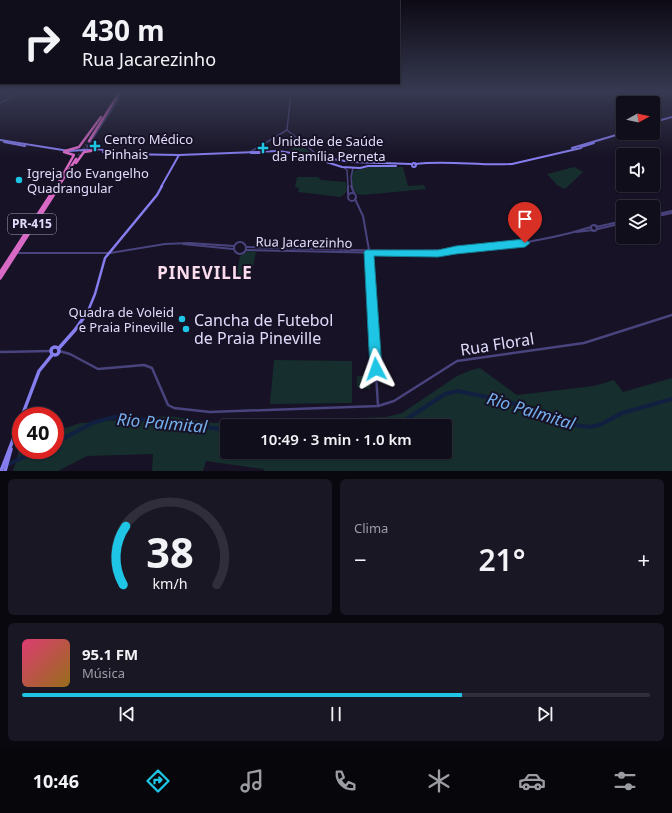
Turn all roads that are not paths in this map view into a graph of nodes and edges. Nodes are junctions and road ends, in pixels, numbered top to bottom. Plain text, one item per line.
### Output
1 (104, 114) edge
2 (105, 114) edge
3 (109, 114) edge
4 (289, 114) edge
5 (101, 118) junction
6 (672, 118) edge
7 (660, 121) edge
8 (287, 130) junction
9 (616, 135) edge
10 (616, 136) edge
11 (0, 141) edge
12 (579, 147) junction
13 (98, 150) junction
14 (65, 151) junction
15 (311, 151) junction
16 (256, 152) junction
17 (249, 153) junction
18 (178, 155) junction
19 (309, 156) junction
20 (320, 158) junction
21 (341, 161) junction
22 (360, 163) junction
23 (411, 165) junction
24 (338, 166) junction
25 (342, 167) junction
26 (353, 168) junction
27 (359, 168) junction
28 (349, 172) junction
29 (350, 186) junction
30 (56, 187) junction
31 (55, 194) junction
32 (348, 194) junction
33 (354, 194) junction
34 (356, 199) junction
35 (351, 200) junction
36 (358, 205) junction
37 (672, 212) edge
38 (660, 215) edge
39 (616, 224) edge
40 (591, 227) junction
41 (597, 228) junction
42 (593, 230) junction
43 (575, 231) junction
44 (233, 247) junction
45 (247, 248) junction
46 (369, 251) junction
47 (110, 253) junction
48 (14, 254) junction
49 (0, 273) edge
50 (0, 278) edge
51 (672, 315) edge
52 (59, 350) junction
53 (0, 352) edge
54 (51, 353) junction
55 (378, 406) junction
56 (25, 407) edge
57 (12, 444) edge
58 (6, 461) junction
59 (1, 471) edge
60 (5, 471) edge

1 - 5 highway
2 - 5 highway
3 - 13 street
4 - 8 street
5 - 14 highway
6 - 7 main road
8 - 15 street
8 - 17 street
9 - 12 main road
10 - 12 main road
11 - 14 main road
12 - 23 main road
13 - 14 main road
13 - 18 main road
13 - 31 highway
14 - 30 highway
15 - 19 street
15 - 20 street
16 - 17 main road
16 - 19 main road
16 - 24 main road
17 - 18 main road
18 - 47 main road
19 - 20 main road
20 - 21 main road
21 - 22 main road
21 - 24 main road
22 - 23 main road
22 - 27 main road
23 - 27 main road
24 - 25 main road
25 - 26 main road
25 - 28 street
26 - 27 main road
26 - 28 street
28 - 29 street
29 - 32 street
29 - 33 street
30 - 31 highway, PR-415
30 - 48 highway, PR-415
31 - 48 highway, PR-415
32 - 33 street
32 - 35 street
33 - 34 street
34 - 35 street
34 - 36 street
35 - 36 street
36 - 46 street
37 - 38 street
39 - 41 street
40 - 41 street, Rua Jacarezinho
40 - 42 street
40 - 43 street, Rua Jacarezinho
41 - 42 street, Rua Jacarezinho
42 - 43 street, Rua Jacarezinho
43 - 46 street, Rua Jacarezinho
44 - 45 street
44 - 45 street
44 - 47 street
45 - 46 street, Rua Jacarezinho
46 - 55 street
47 - 48 street
47 - 52 main road
48 - 49 highway, PR-415
48 - 50 highway, PR-415
51 - 55 street, Rua Floral
52 - 54 main road
52 - 54 main road
52 - 55 street, Rua Floral
53 - 54 street
54 - 56 main road
57 - 58 main road
58 - 59 main road
58 - 60 main road

